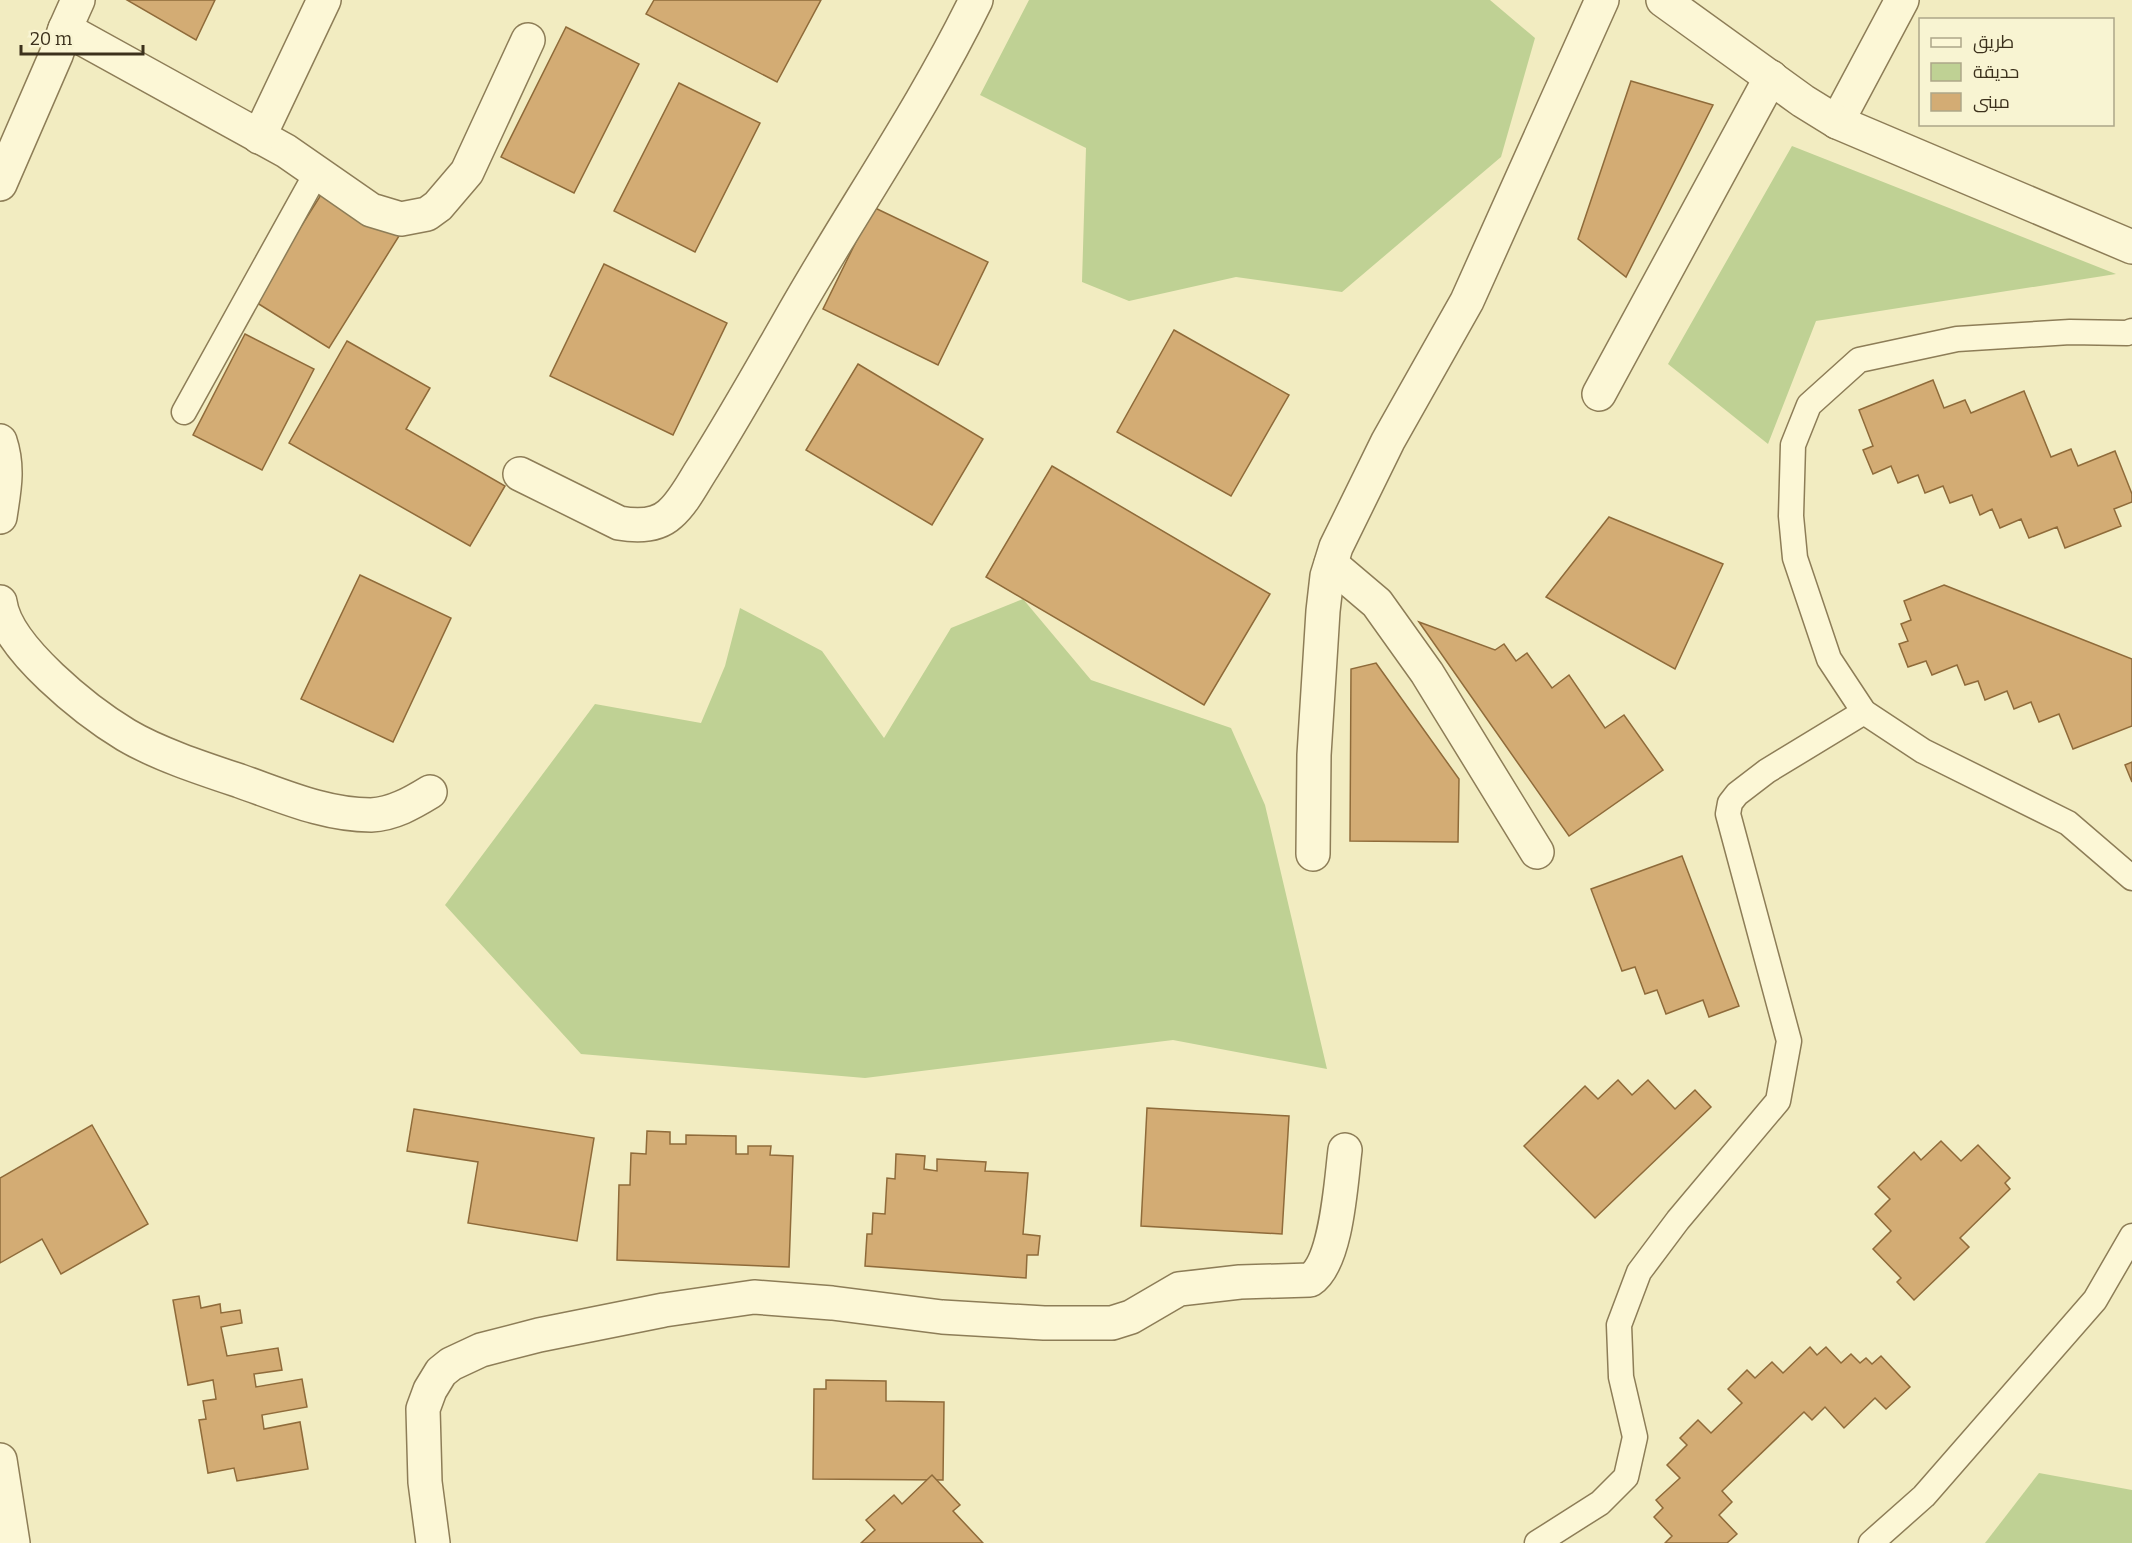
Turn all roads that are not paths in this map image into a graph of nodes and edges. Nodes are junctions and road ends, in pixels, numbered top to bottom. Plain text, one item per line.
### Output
1 (324, 0) edge
2 (976, 0) edge
3 (1602, 0) edge
4 (1663, 0) edge
5 (1902, 0) edge
6 (72, 14) edge
7 (528, 40) dead end
8 (1771, 77) junction
9 (1837, 122) junction
10 (259, 137) junction
11 (317, 172) junction
12 (0, 184) edge
13 (2132, 247) edge
14 (2132, 331) edge
15 (1599, 394) dead end
16 (184, 412) dead end
17 (0, 441) edge
18 (520, 474) dead end
19 (0, 517) edge
20 (1331, 564) junction
21 (0, 602) edge
22 (1864, 712) junction
23 (430, 792) dead end
24 (1537, 852) dead end
25 (1313, 854) dead end
26 (2132, 878) edge
27 (1345, 1150) dead end
28 (2132, 1236) edge
29 (0, 1460) edge
30 (13, 1543) edge
31 (433, 1543) edge
32 (1537, 1543) edge
33 (1872, 1543) edge

1 - 10 street
2 - 18 street
3 - 20 street
4 - 8 street
5 - 9 street
6 - 10 street
6 - 12 street
7 - 11 street
8 - 9 street
8 - 15 street
9 - 13 street
10 - 11 street
11 - 16 lane
14 - 22 lane
17 - 19 street
20 - 24 street
20 - 25 street
21 - 23 street
22 - 26 lane
22 - 32 lane
27 - 31 street
28 - 33 lane
29 - 30 street

